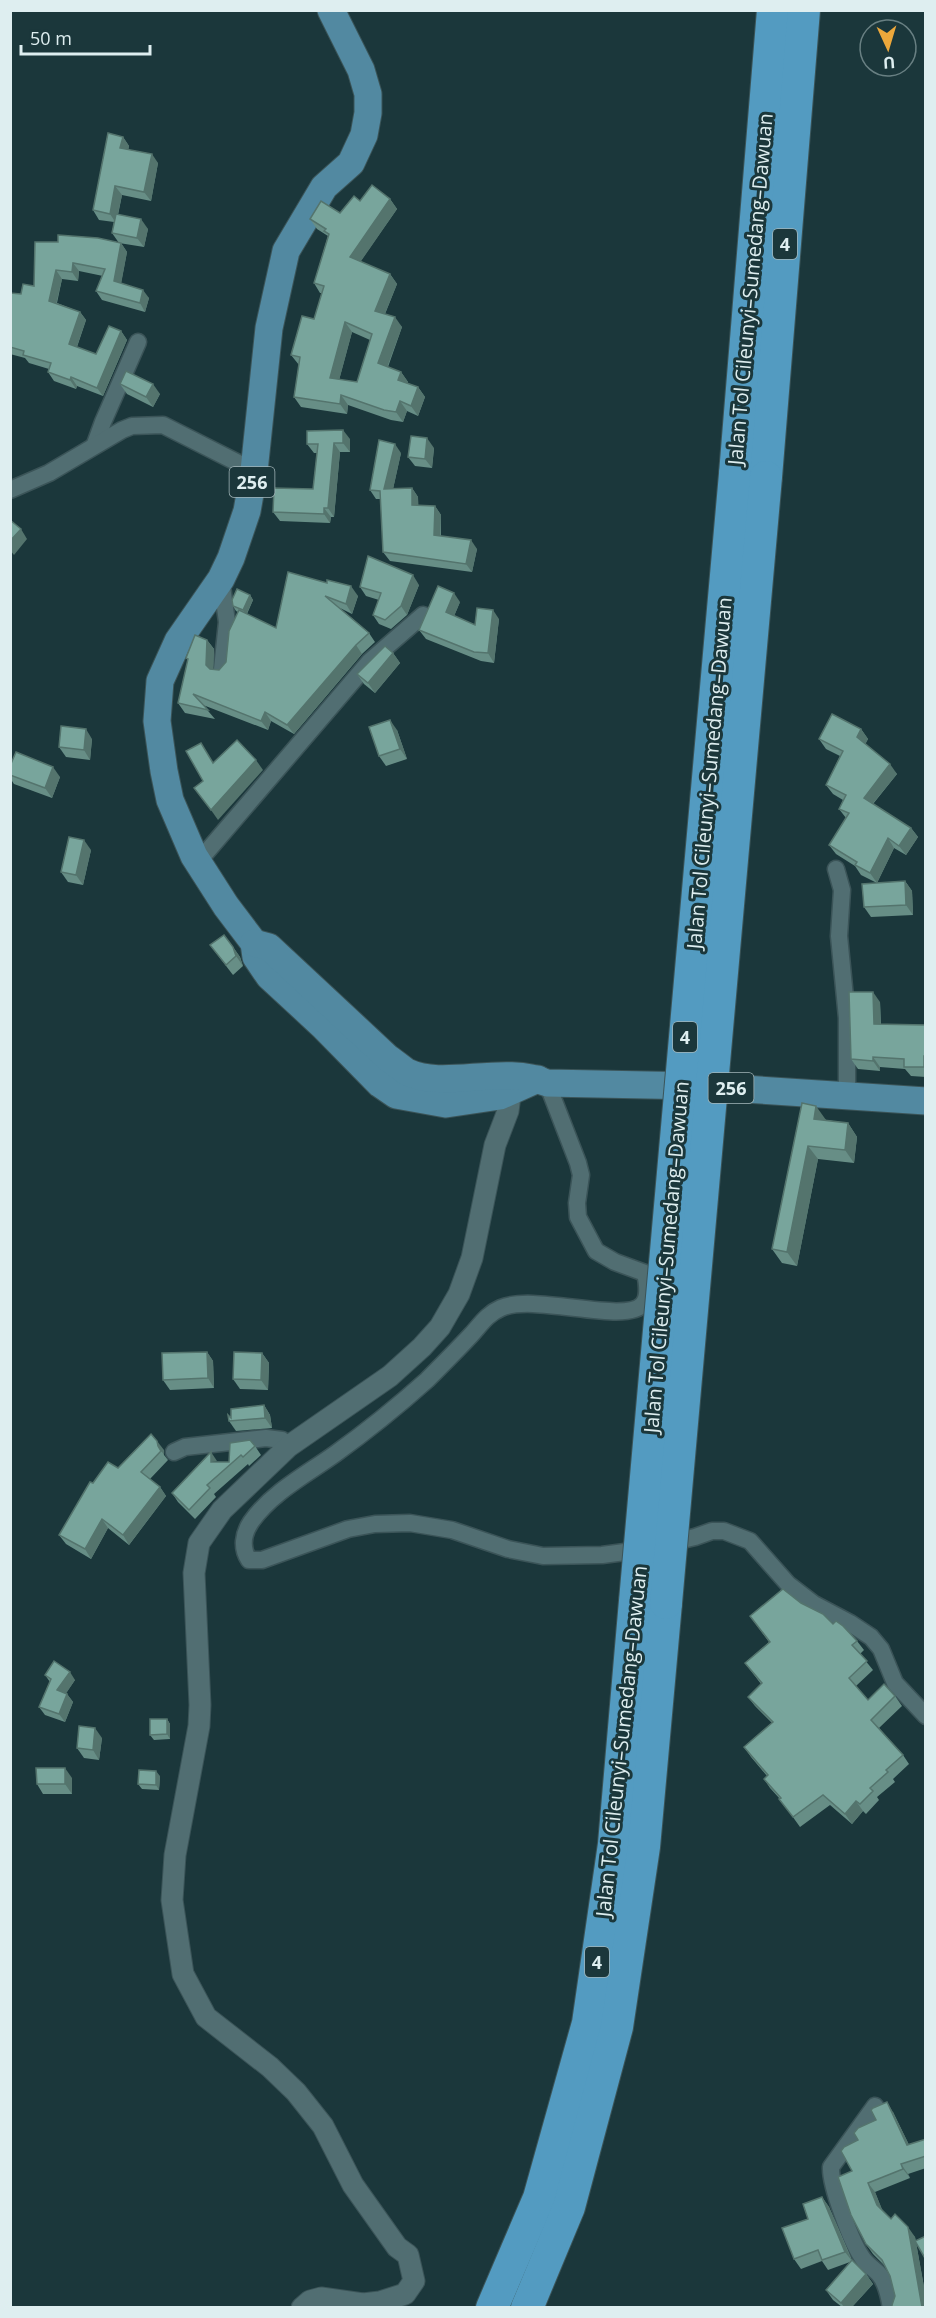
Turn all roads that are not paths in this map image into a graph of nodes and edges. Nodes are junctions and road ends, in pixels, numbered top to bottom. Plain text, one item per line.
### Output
1 (331, 10) edge
2 (773, 10) edge
3 (804, 10) edge
4 (138, 342) dead end
5 (96, 444) junction
6 (254, 471) junction
7 (10, 490) edge
8 (221, 579) junction
9 (423, 615) edge
10 (222, 669) edge
11 (198, 862) junction
12 (836, 869) dead end
13 (379, 1065) junction
14 (527, 1082) junction
15 (847, 1096) junction
16 (926, 1101) edge
17 (289, 1446) junction
18 (174, 1452) dead end
19 (926, 1716) edge
20 (875, 2106) edge
21 (302, 2307) edge
22 (492, 2307) edge
23 (527, 2307) edge
24 (891, 2307) edge

1 - 6 main road, 256
2 - 22 highway, Jalan Tol Cileunyi–Sumedang–Dawuan / 4, bridge
3 - 23 highway, Jalan Tol Cileunyi–Sumedang–Dawuan / 4, bridge
4 - 5 street
5 - 6 street
5 - 7 street
6 - 8 main road, 256
8 - 10 street
8 - 11 main road, 256
9 - 11 street
11 - 13 main road, 256
12 - 15 street
13 - 14 main road, 256
13 - 14 main road, 256
14 - 15 main road, 256
14 - 17 street
14 - 19 street
15 - 16 main road, 256
17 - 18 street
17 - 21 street
20 - 24 street

